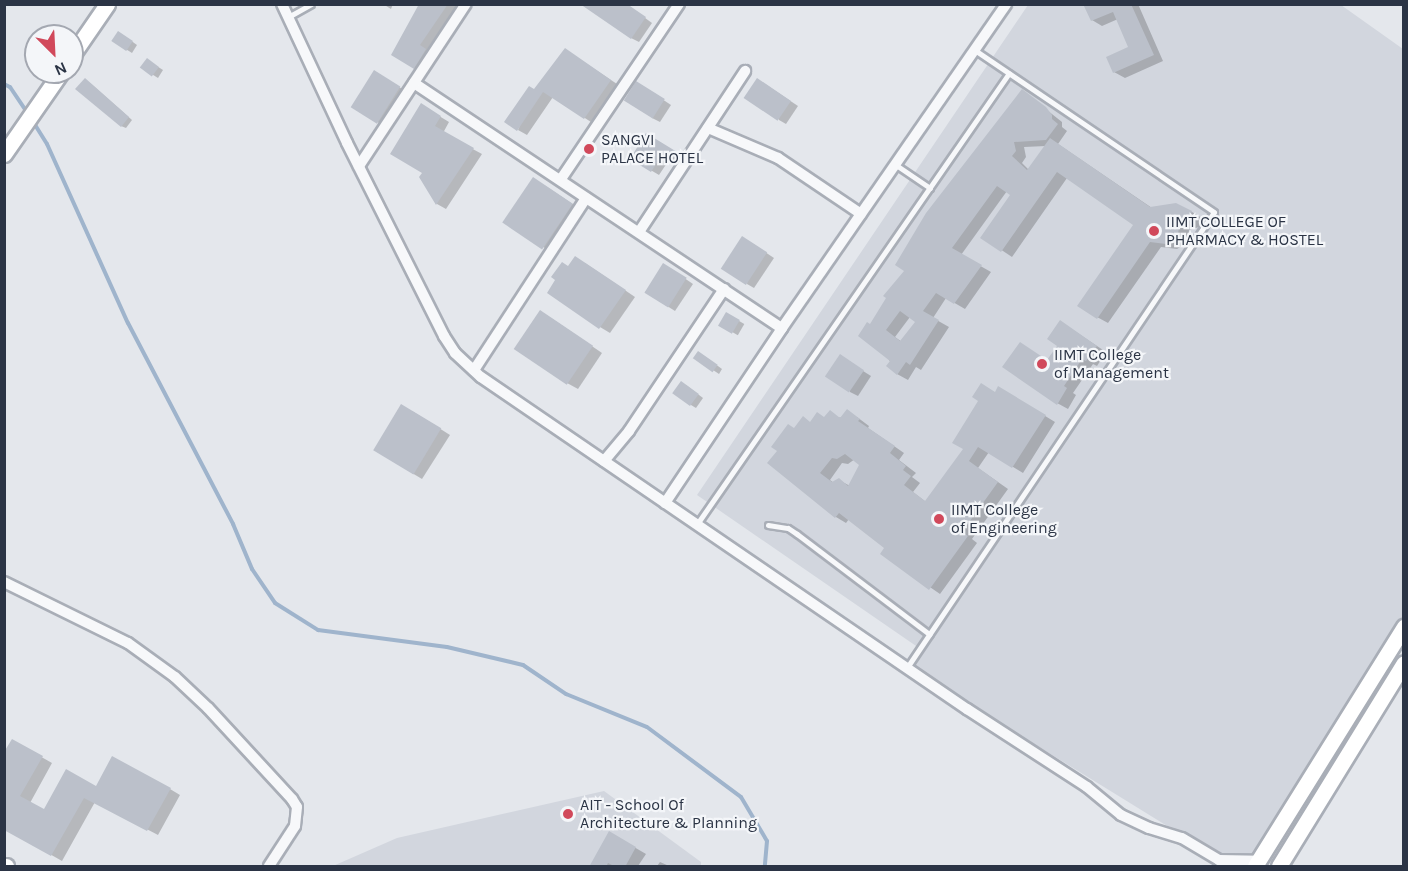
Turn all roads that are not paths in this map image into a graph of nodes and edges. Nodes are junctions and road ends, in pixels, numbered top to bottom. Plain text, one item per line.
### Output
1 (107, 4) edge
2 (282, 4) edge
3 (311, 4) edge
4 (466, 4) edge
5 (679, 4) edge
6 (1006, 4) edge
7 (288, 16) junction
8 (84, 38) edge
9 (976, 51) junction
10 (745, 71) dead end
11 (1009, 73) junction
12 (414, 83) junction
13 (53, 84) edge
14 (708, 128) junction
15 (4, 154) edge
16 (896, 165) junction
17 (358, 166) junction
18 (561, 179) junction
19 (930, 188) junction
20 (586, 198) junction
21 (861, 214) junction
22 (639, 232) junction
23 (724, 289) junction
24 (782, 328) junction
25 (474, 370) junction
26 (604, 461) junction
27 (665, 503) junction
28 (697, 524) junction
29 (768, 525) dead end
30 (4, 582) edge
31 (1404, 627) edge
32 (929, 634) junction
33 (1404, 663) edge
34 (908, 666) junction
35 (1257, 864) edge
36 (269, 867) edge
37 (1279, 867) edge

1 - 8 street
2 - 7 street
3 - 7 lane
4 - 12 street
5 - 18 street
6 - 9 street
7 - 17 street
9 - 11 lane
9 - 16 street
10 - 14 street
11 - 19 lane
11 - 32 lane
12 - 17 street
12 - 18 street
13 - 15 street
14 - 21 street
14 - 22 street
16 - 19 lane
16 - 21 street
17 - 25 street
18 - 20 street
19 - 28 lane
20 - 22 street
20 - 25 street
21 - 24 street
22 - 23 street
23 - 24 street
23 - 26 street
24 - 27 street
25 - 26 street
26 - 27 street
27 - 28 street
28 - 34 street
29 - 32 lane
30 - 36 street
31 - 35 street
32 - 34 lane
33 - 37 street
34 - 35 street

